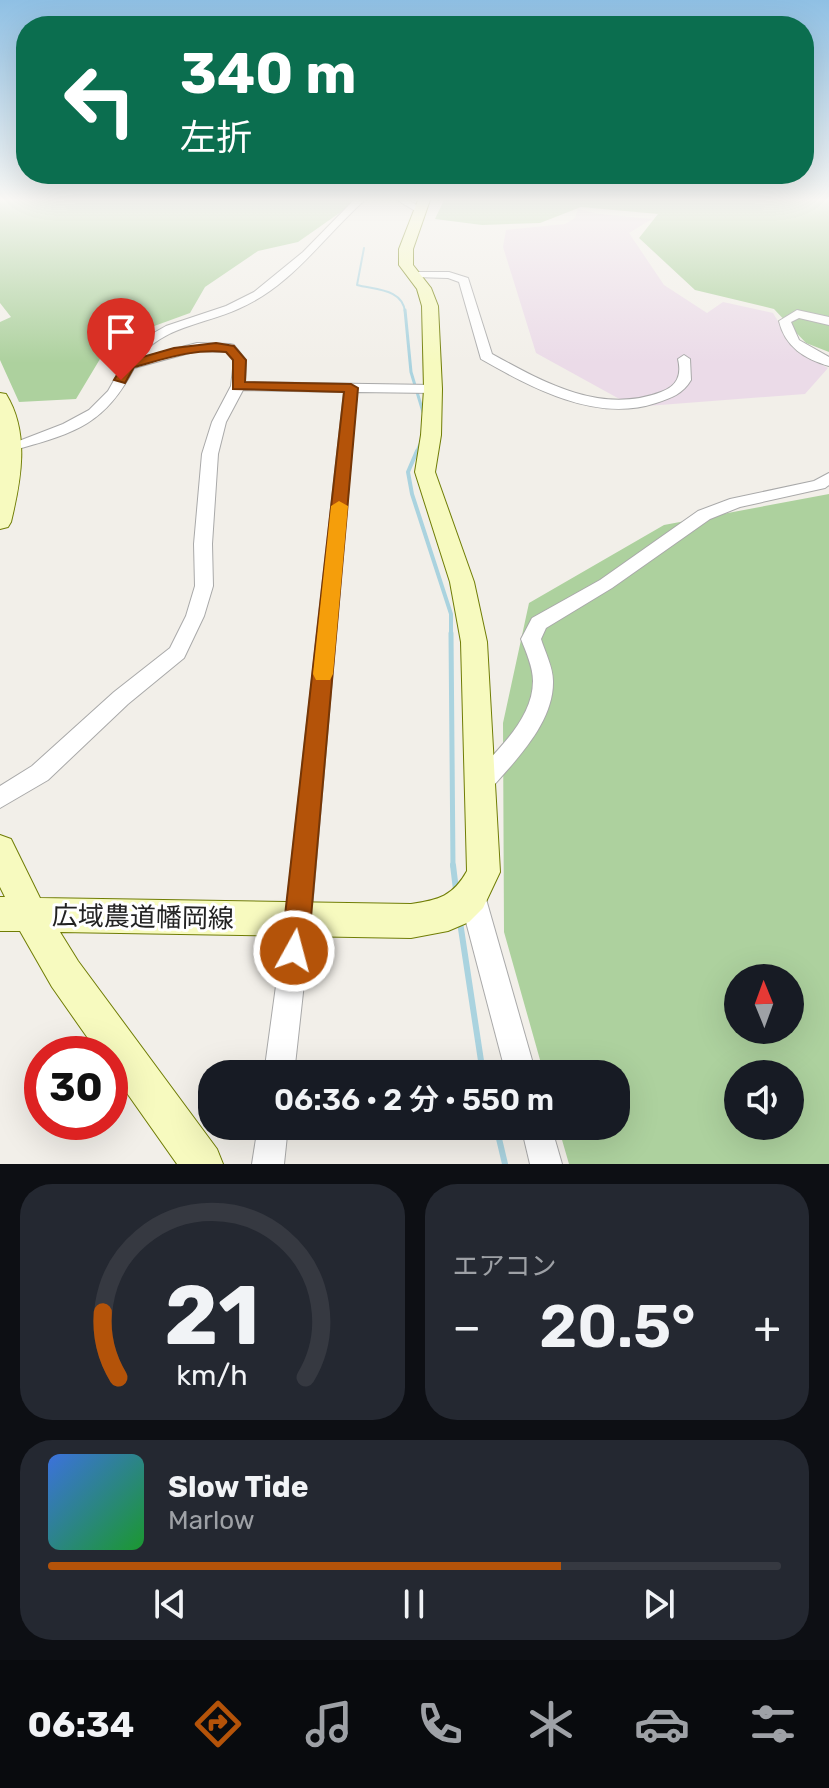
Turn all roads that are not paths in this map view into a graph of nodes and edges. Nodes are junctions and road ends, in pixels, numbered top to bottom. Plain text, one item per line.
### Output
1 (304, 254) edge
2 (406, 254) edge
3 (414, 274) junction
4 (829, 321) edge
5 (684, 359) dead end
6 (829, 362) edge
7 (129, 365) junction
8 (238, 386) junction
9 (351, 388) junction
10 (422, 388) junction
11 (0, 398) edge
12 (13, 446) junction
13 (829, 478) edge
14 (5, 486) edge
15 (0, 522) edge
16 (479, 786) junction
17 (0, 798) edge
18 (0, 850) edge
19 (465, 905) junction
20 (15, 915) edge
21 (298, 920) junction
22 (281, 1060) edge
23 (516, 1060) edge
24 (271, 1140) edge
25 (540, 1140) edge
26 (202, 1164) edge
27 (268, 1164) edge
28 (546, 1164) edge

1 - 7 street
2 - 3 street
3 - 5 street
3 - 10 street
4 - 6 street
7 - 8 street
7 - 12 street
8 - 9 street
8 - 17 street
9 - 10 street
9 - 21 street
10 - 16 street
11 - 12 street
12 - 14 street
13 - 16 street
14 - 15 street
16 - 19 street
18 - 20 street
19 - 21 street, 広域農道幡岡線
19 - 23 street
20 - 21 street, 広域農道幡岡線
20 - 26 street
21 - 22 street
24 - 27 street
25 - 28 street

